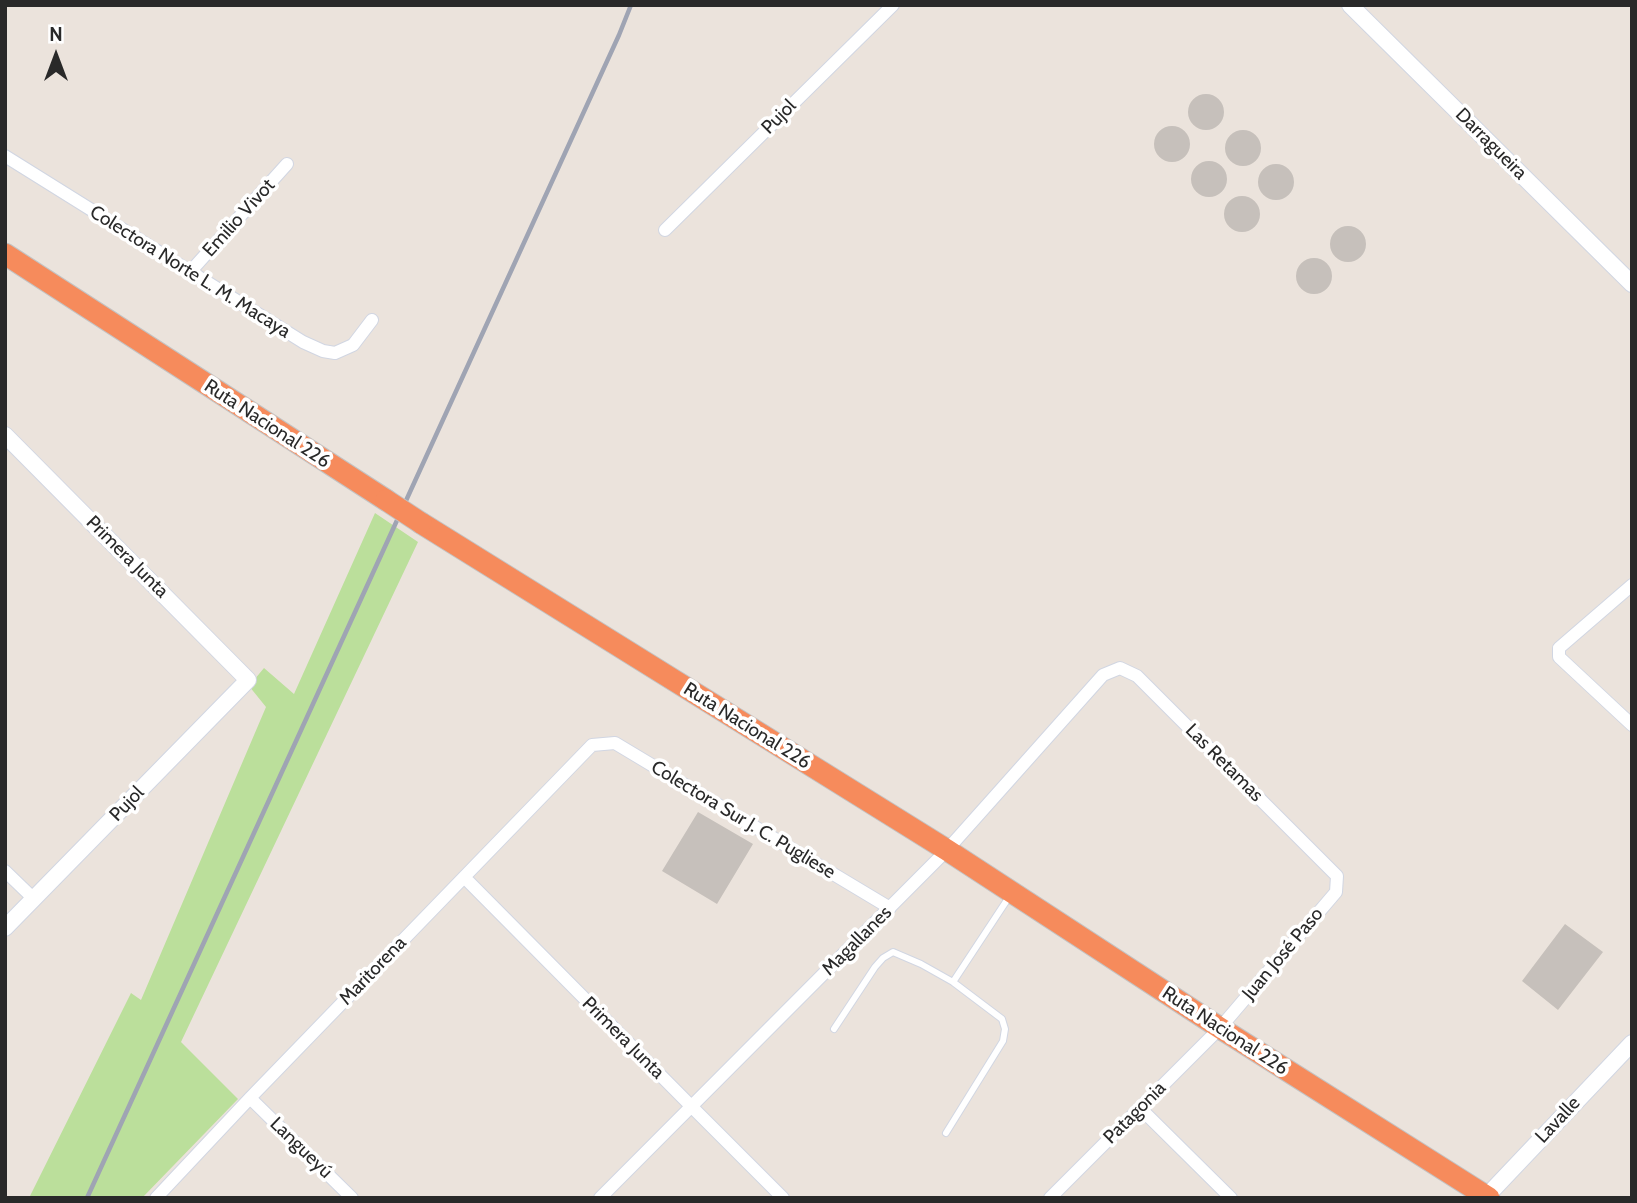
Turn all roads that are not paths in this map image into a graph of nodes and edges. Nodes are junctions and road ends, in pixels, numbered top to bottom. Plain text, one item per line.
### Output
1 (893, 5) edge
2 (1350, 5) edge
3 (5, 156) edge
4 (287, 163) dead end
5 (665, 230) dead end
6 (5, 254) edge
7 (190, 272) junction
8 (1632, 284) edge
9 (372, 320) dead end
10 (7, 440) edge
11 (1632, 585) edge
12 (1104, 675) joint
13 (248, 680) joint
14 (1632, 725) edge
15 (592, 745) joint
16 (947, 850) junction
17 (5, 871) edge
18 (1336, 876) joint
19 (464, 877) junction
20 (1012, 892) junction
21 (34, 899) junction
22 (890, 908) junction
23 (5, 928) edge
24 (953, 982) junction
25 (1220, 1028) junction
26 (834, 1029) dead end
27 (1632, 1043) edge
28 (250, 1098) junction
29 (691, 1107) junction
30 (1140, 1108) junction
31 (946, 1133) dead end
32 (1487, 1197) edge
33 (156, 1198) edge
34 (352, 1198) edge
35 (600, 1198) edge
36 (783, 1198) edge
37 (1050, 1198) edge
38 (1231, 1198) edge

1 - 5 street, Pujol
2 - 8 main road, Darragueira
3 - 7 street, Colectora Norte L. M. Macaya
4 - 7 street, Emilio Vivot
6 - 16 highway, Ruta Nacional 226, bridge
7 - 9 street, Colectora Norte L. M. Macaya
10 - 13 main road, Primera Junta
11 - 14 street
12 - 16 street, Magallanes
12 - 18 street, Las Retamas
13 - 21 main road, Pujol
15 - 19 street, Maritorena
15 - 22 street, Colectora Sur J. C. Pugliese
16 - 20 highway, Ruta Nacional 226
16 - 22 street, Magallanes
17 - 21 street
18 - 25 street, Juan José Paso
19 - 28 street, Maritorena
19 - 29 street, Primera Junta
20 - 24 lane
20 - 25 highway, Ruta Nacional 226
21 - 23 main road, Pujol
22 - 29 street, Magallanes
24 - 26 lane
24 - 31 lane
25 - 30 street, Patagonia
25 - 32 highway, Ruta Nacional 226
27 - 32 main road, Lavalle
28 - 33 street, Maritorena
28 - 34 street, Langueyú
29 - 35 street, Magallanes
29 - 36 street, Primera Junta
30 - 37 street, Patagonia
30 - 38 street

